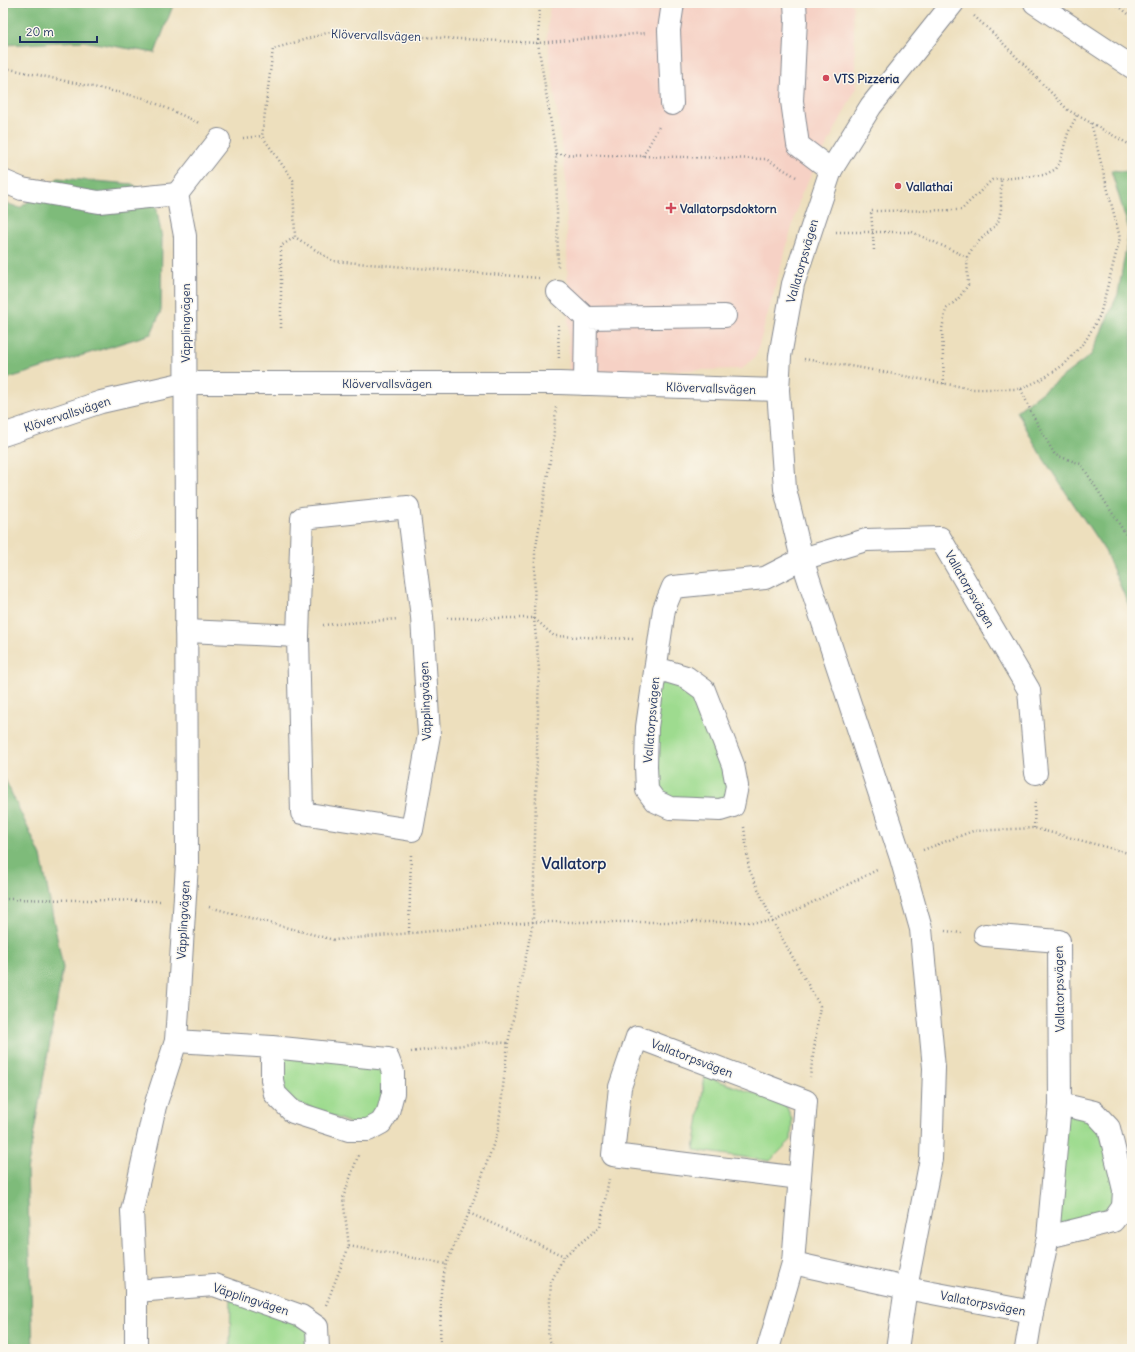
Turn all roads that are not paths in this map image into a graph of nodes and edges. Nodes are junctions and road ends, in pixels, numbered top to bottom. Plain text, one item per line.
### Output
1 (673, 3) edge
2 (795, 3) edge
3 (1035, 3) edge
4 (962, 8) edge
5 (1132, 67) edge
6 (672, 104) road end
7 (219, 140) road end
8 (830, 170) junction
9 (3, 181) edge
10 (177, 194) junction
11 (558, 292) road end
12 (725, 316) dead end
13 (586, 318) junction
14 (185, 383) junction
15 (585, 384) junction
16 (778, 390) junction
17 (3, 435) edge
18 (802, 559) junction
19 (186, 630) junction
20 (298, 636) junction
21 (656, 668) junction
22 (1036, 773) road end
23 (985, 934) road end
24 (176, 1041) junction
25 (272, 1047) junction
26 (1060, 1104) junction
27 (800, 1178) junction
28 (1127, 1207) edge
29 (1048, 1237) junction
30 (793, 1263) junction
31 (906, 1288) junction
32 (136, 1291) junction
33 (1032, 1312) junction
34 (136, 1349) edge
35 (318, 1349) edge
36 (768, 1349) edge
37 (897, 1349) edge
38 (1026, 1349) edge

1 - 6 street
2 - 8 street
3 - 5 street
4 - 8 street, Vallatorpsvägen
7 - 10 street
8 - 16 street, Vallatorpsvägen
9 - 10 street
10 - 14 street, Väpplingvägen
11 - 13 street
12 - 13 street
13 - 15 street
14 - 15 street, Klövervallsvägen
14 - 17 street, Klövervallsvägen
14 - 19 street, Väpplingvägen
15 - 16 street, Klövervallsvägen
16 - 18 street, Vallatorpsvägen
18 - 21 street, Vallatorpsvägen
18 - 22 street, Vallatorpsvägen
18 - 31 street, Vallatorpsvägen
19 - 20 street
19 - 24 street, Väpplingvägen
20 - 20 street, Väpplingvägen
21 - 21 street, Vallatorpsvägen
23 - 26 street, Vallatorpsvägen
24 - 25 street
24 - 32 street, Väpplingvägen
25 - 25 street
26 - 28 street
26 - 29 street, Vallatorpsvägen
27 - 27 street, Vallatorpsvägen
27 - 30 street
28 - 29 street
29 - 33 street, Vallatorpsvägen
30 - 31 street, Vallatorpsvägen
30 - 36 street
31 - 33 street, Vallatorpsvägen
31 - 37 street, Vallatorpsvägen
32 - 34 street, Väpplingvägen
32 - 35 street, Väpplingvägen
33 - 38 street

